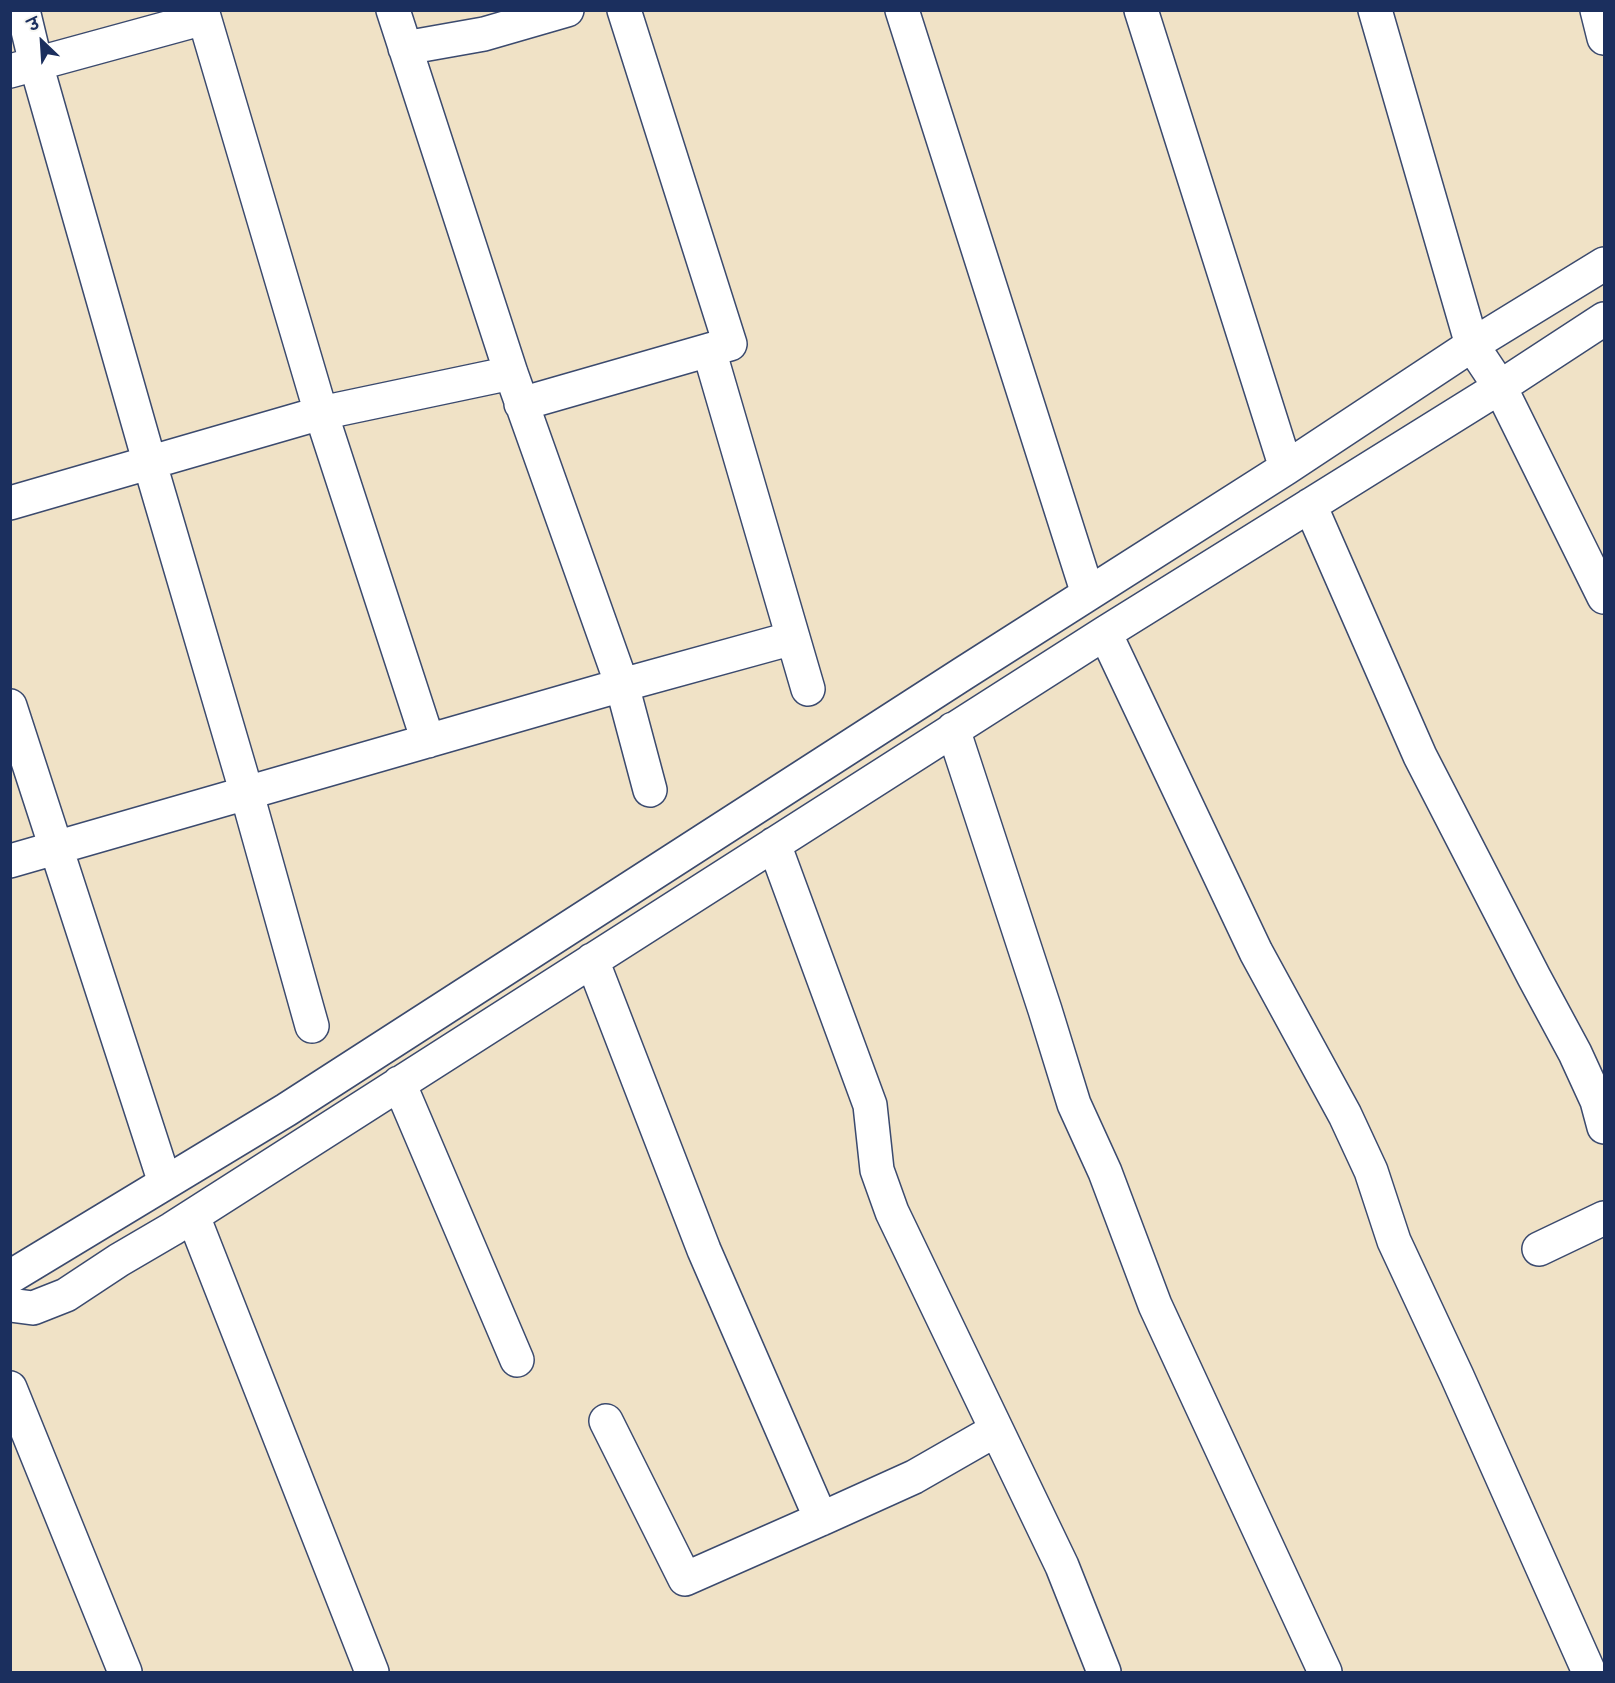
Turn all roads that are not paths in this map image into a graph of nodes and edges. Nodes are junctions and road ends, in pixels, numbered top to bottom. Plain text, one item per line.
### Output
1 (23, 10) edge
2 (393, 10) edge
3 (567, 10) edge
4 (624, 10) edge
5 (902, 10) edge
6 (1141, 10) edge
7 (1375, 10) edge
8 (1597, 10) edge
9 (203, 14) edge
10 (1605, 38) edge
11 (405, 48) junction
12 (23, 68) edge
13 (1605, 264) edge
14 (1605, 319) edge
15 (1472, 345) junction
16 (709, 350) junction
17 (511, 373) junction
18 (1500, 387) junction
19 (521, 404) junction
20 (321, 413) junction
21 (150, 464) junction
22 (1286, 468) junction
23 (10, 503) edge
24 (1310, 505) junction
25 (1088, 594) junction
26 (1605, 597) edge
27 (1105, 633) junction
28 (793, 638) junction
29 (622, 685) junction
30 (808, 688) dead end
31 (10, 706) edge
32 (953, 729) junction
33 (429, 741) junction
34 (650, 790) dead end
35 (248, 794) junction
36 (774, 844) junction
37 (55, 848) junction
38 (10, 861) edge
39 (592, 960) junction
40 (312, 1026) dead end
41 (399, 1083) junction
42 (1605, 1127) edge
43 (165, 1184) junction
44 (193, 1216) junction
45 (1605, 1218) edge
46 (1539, 1249) dead end
47 (10, 1276) edge
48 (10, 1305) edge
49 (517, 1360) dead end
50 (10, 1388) edge
51 (606, 1421) dead end
52 (996, 1430) junction
53 (821, 1519) junction
54 (125, 1672) edge
55 (372, 1672) edge
56 (1104, 1672) edge
57 (1325, 1672) edge
58 (1588, 1672) edge

1 - 12 street
2 - 11 street
3 - 11 street
4 - 16 street
5 - 25 street
6 - 22 street
7 - 15 street
8 - 10 street
9 - 12 street
9 - 20 street
11 - 17 street
12 - 21 street
13 - 15 street
14 - 18 street
15 - 18 street
15 - 22 street
16 - 19 street
16 - 28 street
17 - 19 street
17 - 20 street
18 - 24 street
18 - 26 street
19 - 29 street
20 - 21 street
20 - 33 street
21 - 23 street
21 - 35 street
22 - 25 street
24 - 27 street
24 - 42 street
25 - 43 street
27 - 32 street
27 - 58 street
28 - 29 street
28 - 30 street
29 - 33 street
29 - 34 street
31 - 37 street
32 - 36 street
32 - 57 street
33 - 35 street
35 - 37 street
35 - 40 street
36 - 39 street
36 - 52 street
37 - 38 street
37 - 43 street
39 - 41 street
39 - 53 street
41 - 44 street
41 - 49 street
43 - 47 street
44 - 48 street
44 - 55 street
45 - 46 street
50 - 54 street
51 - 53 street
52 - 53 street
52 - 56 street

